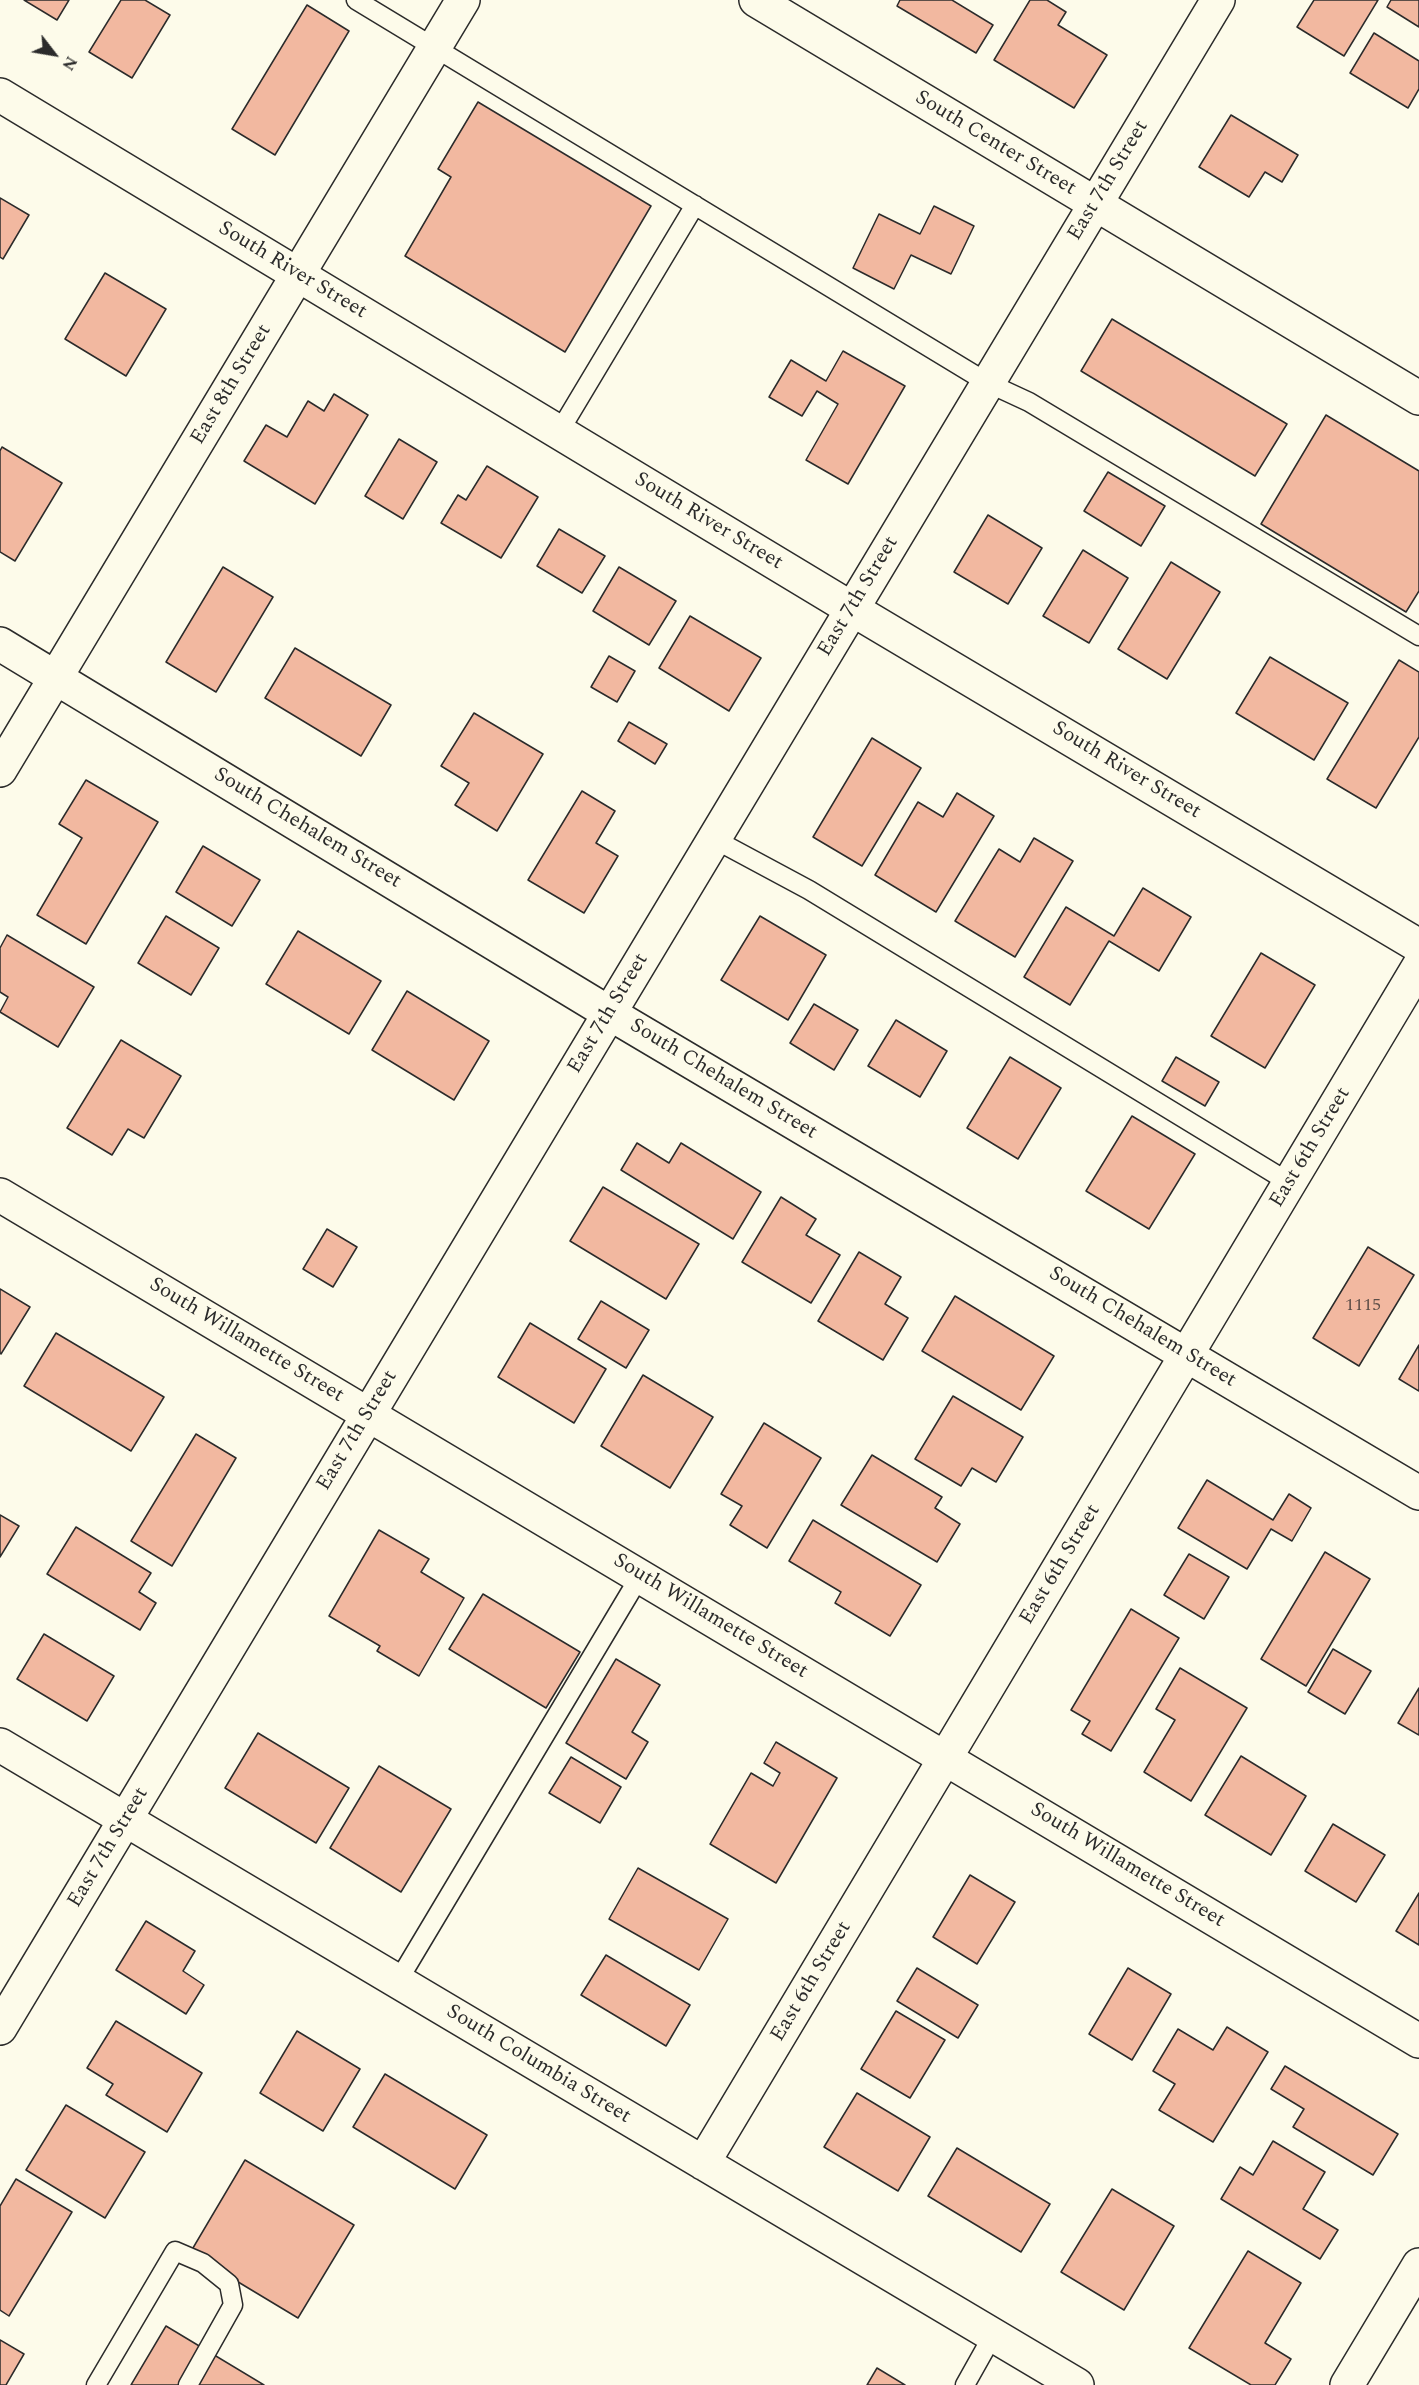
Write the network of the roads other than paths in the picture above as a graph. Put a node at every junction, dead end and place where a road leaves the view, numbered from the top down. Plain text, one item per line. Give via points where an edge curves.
1 (356, 0) edge
2 (463, 0) edge
3 (756, 0) edge
4 (1218, 0) edge
5 (435, 47) junction
6 (0, 95) edge
7 (1095, 204) junction
8 (694, 205) junction
9 (298, 275) junction
10 (988, 383) junction
11 (1419, 398) edge
12 (559, 432) junction
13 (852, 609) junction
14 (1419, 636) edge
15 (0, 644) edge
16 (56, 677) junction
17 (0, 770) edge
18 (714, 839) junction
19 (1419, 946) edge
20 (1419, 966) edge
21 (609, 1013) junction
22 (1290, 1183) junction
23 (0, 1195) edge
24 (1187, 1354) junction
25 (369, 1414) junction
26 (1419, 1493) edge
27 (640, 1576) junction
28 (0, 1744) edge
29 (946, 1758) junction
30 (126, 1819) junction
31 (398, 1981) junction
32 (0, 2028) edge
33 (1419, 2041) edge
34 (703, 2163) junction
35 (1419, 2265) edge
36 (993, 2335) junction
37 (96, 2385) edge
38 (189, 2385) edge
39 (965, 2385) edge
40 (1077, 2385) edge
41 (1347, 2385) edge

1 - 5 lane
2 - 5 street, East 8th Street
3 - 7 street, South Center Street
4 - 7 street, East 7th Street
5 - 8 lane
5 - 9 street, East 8th Street
6 - 9 street, South River Street
7 - 10 street, East 7th Street
7 - 11 street, South Center Street
8 - 10 lane
8 - 12 lane
9 - 12 street, South River Street
9 - 16 street, East 8th Street
10 - 13 street, East 7th Street
10 - 14 lane via 1029,402
12 - 13 street, South River Street
13 - 18 street, East 7th Street
13 - 19 street, South River Street
15 - 16 street, South Chehalem Street
16 - 17 street, East 8th Street
16 - 21 street, South Chehalem Street
18 - 21 street, East 7th Street
18 - 22 lane via 809,890
20 - 22 street, East 6th Street
21 - 24 street, South Chehalem Street
21 - 25 street, East 7th Street
22 - 24 street, East 6th Street
23 - 25 street, South Willamette Street
24 - 26 street, South Chehalem Street
24 - 29 street, East 6th Street
25 - 27 street, South Willamette Street
25 - 30 street, East 7th Street
27 - 29 street, South Willamette Street
27 - 31 lane
28 - 30 street, South Columbia Street
29 - 33 street, South Willamette Street
29 - 34 street, East 6th Street
30 - 31 street, South Columbia Street
30 - 32 street, East 7th Street
31 - 34 street, South Columbia Street
34 - 36 street, South Columbia Street
35 - 41 street
36 - 39 lane
36 - 40 street, South Columbia Street
37 - 38 lane via 175,2251 203,2263 229,2284 233,2306

